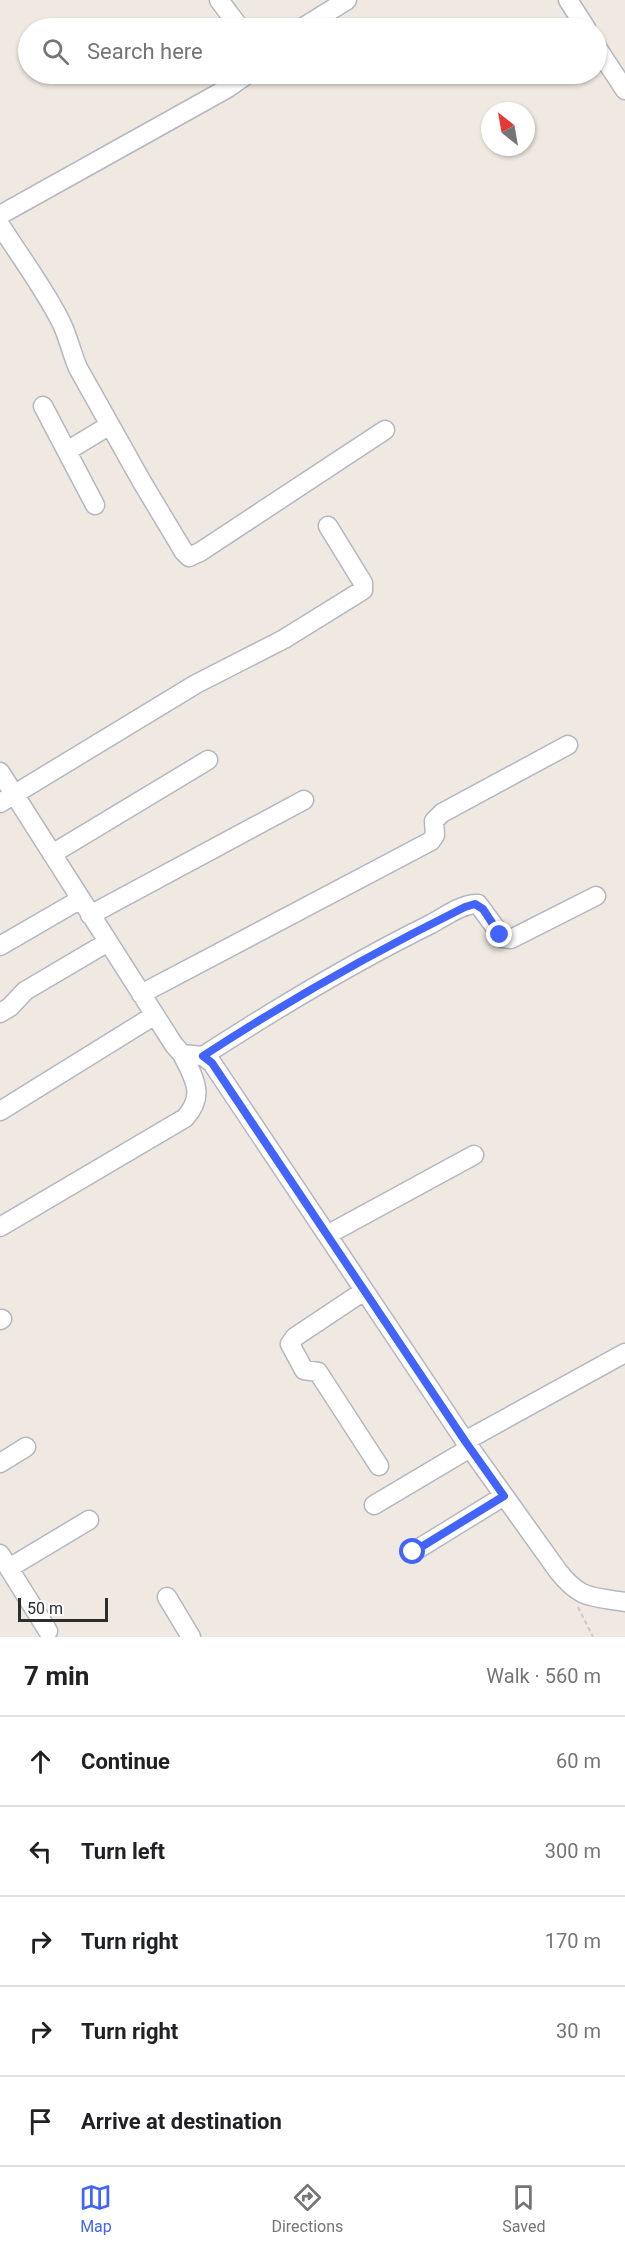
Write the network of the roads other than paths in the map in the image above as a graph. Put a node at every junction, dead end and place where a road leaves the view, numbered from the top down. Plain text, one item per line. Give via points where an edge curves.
1 (347, 0) edge
2 (567, 0) edge
3 (219, 1) edge
4 (220, 18) edge
5 (232, 18) edge
6 (318, 18) edge
7 (579, 18) edge
8 (607, 61) edge
9 (220, 84) edge
10 (625, 90) edge
11 (0, 215) edge
12 (0, 225) edge
13 (43, 406) dead end
14 (110, 425) junction
15 (385, 430) dead end
16 (67, 451) junction
17 (95, 505) dead end
18 (328, 526) dead end
19 (568, 745) dead end
20 (208, 760) dead end
21 (0, 772) edge
22 (7, 799) edge
23 (304, 800) dead end
24 (52, 854) junction
25 (596, 896) dead end
26 (86, 907) junction
27 (108, 942) junction
28 (0, 946) edge
29 (141, 994) junction
30 (0, 1013) edge
31 (154, 1015) junction
32 (182, 1054) junction
33 (203, 1056) junction
34 (0, 1111) edge
35 (474, 1155) dead end
36 (0, 1227) edge
37 (327, 1235) junction
38 (364, 1291) junction
39 (625, 1353) edge
40 (468, 1445) junction
41 (26, 1447) dead end
42 (0, 1464) edge
43 (379, 1466) dead end
44 (504, 1496) junction
45 (374, 1505) dead end
46 (89, 1520) dead end
47 (413, 1552) dead end
48 (4, 1561) edge
49 (167, 1597) dead end
50 (625, 1602) edge
51 (48, 1631) dead end
52 (191, 1637) edge

1 - 6 street
2 - 7 street
3 - 4 street
3 - 5 street
8 - 10 street
9 - 11 street
12 - 14 street via 55,310 73,358
13 - 16 street
14 - 15 street via 189,557
14 - 16 street
16 - 17 street
18 - 22 street via 363,583 361,592 276,643 196,684
19 - 29 street via 442,813 434,821 435,835 431,841
20 - 24 street
21 - 22 street
22 - 24 street
23 - 26 street
24 - 26 street
25 - 33 street via 511,939 503,938 478,904 465,907 308,990
26 - 27 street
26 - 28 street
27 - 29 street
27 - 30 street via 25,991
29 - 31 street
31 - 32 street
31 - 34 street
32 - 33 street
32 - 36 street via 198,1094 185,1118
33 - 37 street via 212,1063
35 - 37 street
37 - 38 street
38 - 40 street
38 - 43 street via 295,1336 290,1344 304,1370 318,1372
39 - 40 street
40 - 44 street
40 - 45 street
41 - 42 street
44 - 47 street
44 - 50 street via 575,1590
46 - 48 street
48 - 51 street
49 - 52 street

